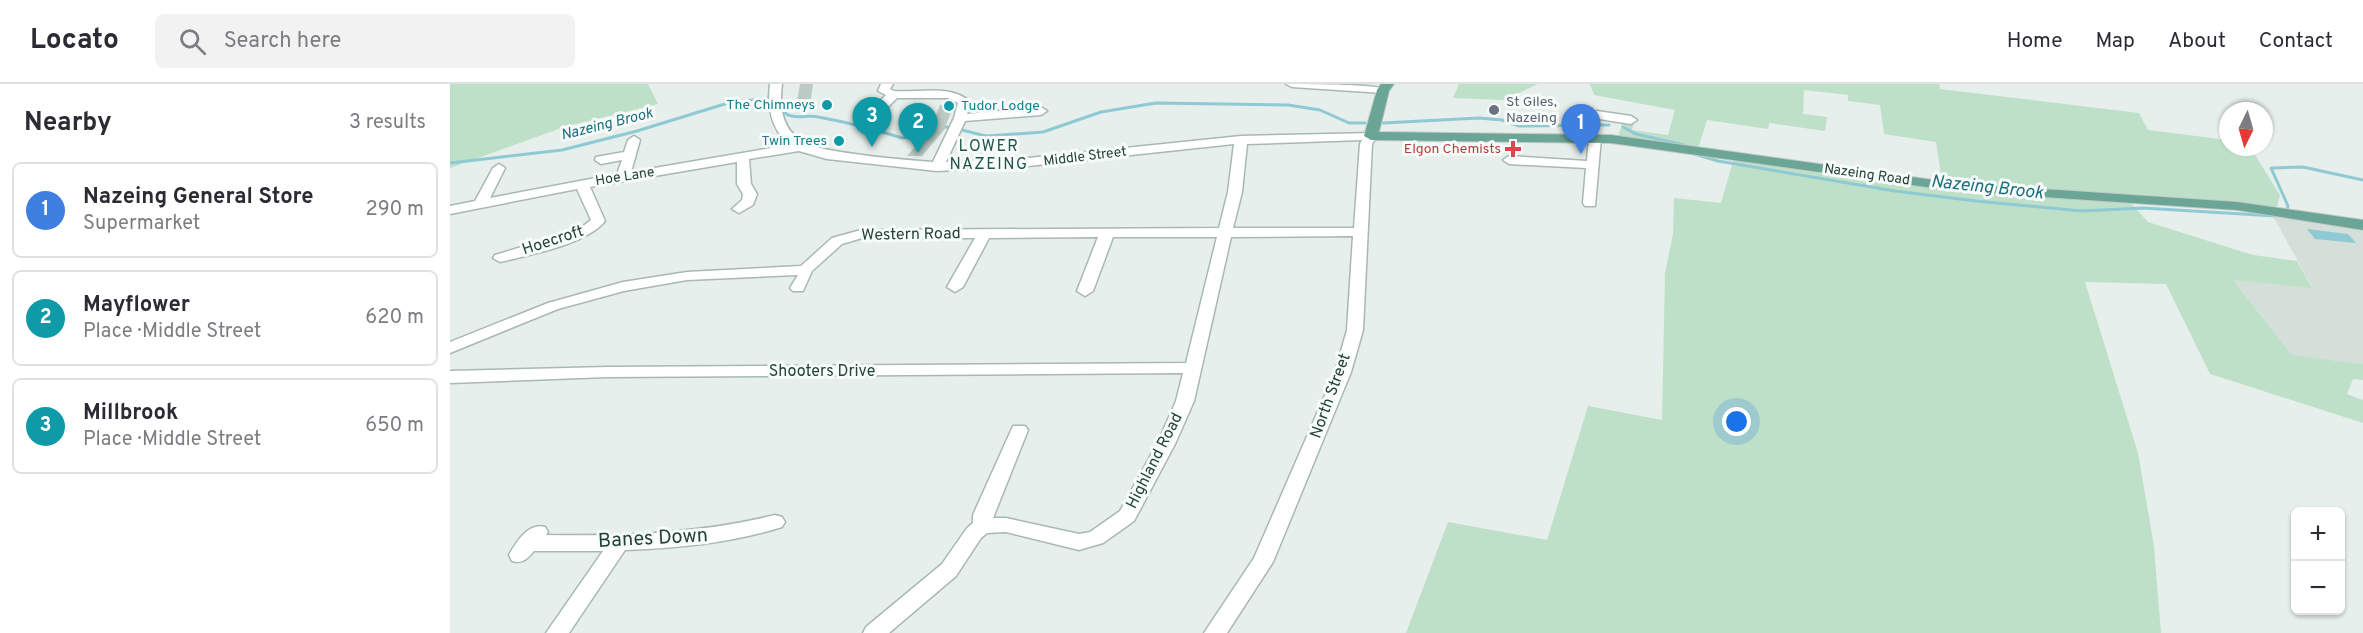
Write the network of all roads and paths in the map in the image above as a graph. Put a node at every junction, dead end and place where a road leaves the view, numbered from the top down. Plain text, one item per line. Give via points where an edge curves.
1 (776, 84) edge
2 (1292, 84) edge
3 (1310, 85) edge
4 (1385, 87) edge
5 (889, 88) edge
6 (1041, 111) dead end
7 (876, 112) dead end
8 (1597, 115) dead end
9 (1615, 117) junction
10 (960, 118) junction
11 (1631, 120) dead end
12 (1371, 136) junction
13 (1595, 138) junction
14 (1611, 139) junction
15 (634, 140) dead end
16 (1241, 140) junction
17 (801, 147) junction
18 (629, 155) junction
19 (743, 159) junction
20 (600, 160) dead end
21 (1509, 160) dead end
22 (1593, 165) junction
23 (938, 167) junction
24 (499, 168) dead end
25 (623, 177) junction
26 (582, 184) junction
27 (481, 203) junction
28 (1590, 203) dead end
29 (739, 209) dead end
30 (450, 210) edge
31 (2363, 225) edge
32 (1361, 232) junction
33 (1107, 233) junction
34 (1225, 233) junction
35 (984, 234) junction
36 (500, 258) dead end
37 (805, 270) junction
38 (955, 287) dead end
39 (798, 288) dead end
40 (1085, 291) dead end
41 (450, 348) edge
42 (1193, 368) junction
43 (450, 377) edge
44 (1019, 430) dead end
45 (774, 522) dead end
46 (983, 526) junction
47 (529, 543) dead end
48 (619, 543) junction
49 (557, 633) edge
50 (874, 633) edge
51 (1215, 633) edge

1 - 17 street via 776,113 781,129
2 - 3 street
3 - 4 street
4 - 12 main road
5 - 7 street
5 - 10 street via 956,95 964,102
6 - 10 street
8 - 9 street
9 - 11 street
9 - 14 street
10 - 23 street
12 - 13 main road, Nazeing Road
12 - 16 street, Middle Street
12 - 32 street, North Street via 1366,144
13 - 14 main road, Nazeing Road
13 - 22 street
14 - 31 main road, Nazeing Road via 1955,187 2237,206
15 - 18 street
16 - 23 street, Middle Street via 1017,165
16 - 34 street, Highland Road
17 - 19 street, Hoe Lane
17 - 23 street, Middle Street via 868,161
18 - 20 street
18 - 25 street
19 - 25 street, Hoe Lane
19 - 29 street via 744,184 750,194 748,202
21 - 22 street
22 - 28 street
24 - 27 street
25 - 26 street, Hoe Lane
26 - 27 street, Hoe Lane
26 - 36 street, Hoecroft via 598,220 594,227
27 - 30 street, Hoe Lane
32 - 34 street, Western Road
32 - 51 street, North Street via 1354,330 1342,372 1263,562
33 - 34 street, Western Road
33 - 35 street, Western Road
33 - 40 street
34 - 42 street, Highland Road
35 - 37 street, Western Road via 848,236
35 - 38 street
37 - 39 street via 806,276
37 - 41 street via 687,276 623,287 553,306
42 - 43 street, Shooters Drive via 608,372
42 - 46 street, Highland Road via 1185,401 1151,472 1127,516 1111,529 1079,542 1006,525
44 - 46 street via 983,515
45 - 48 street, Banes Down via 737,533
46 - 50 street via 949,570
47 - 48 street, Banes Down
48 - 49 street

